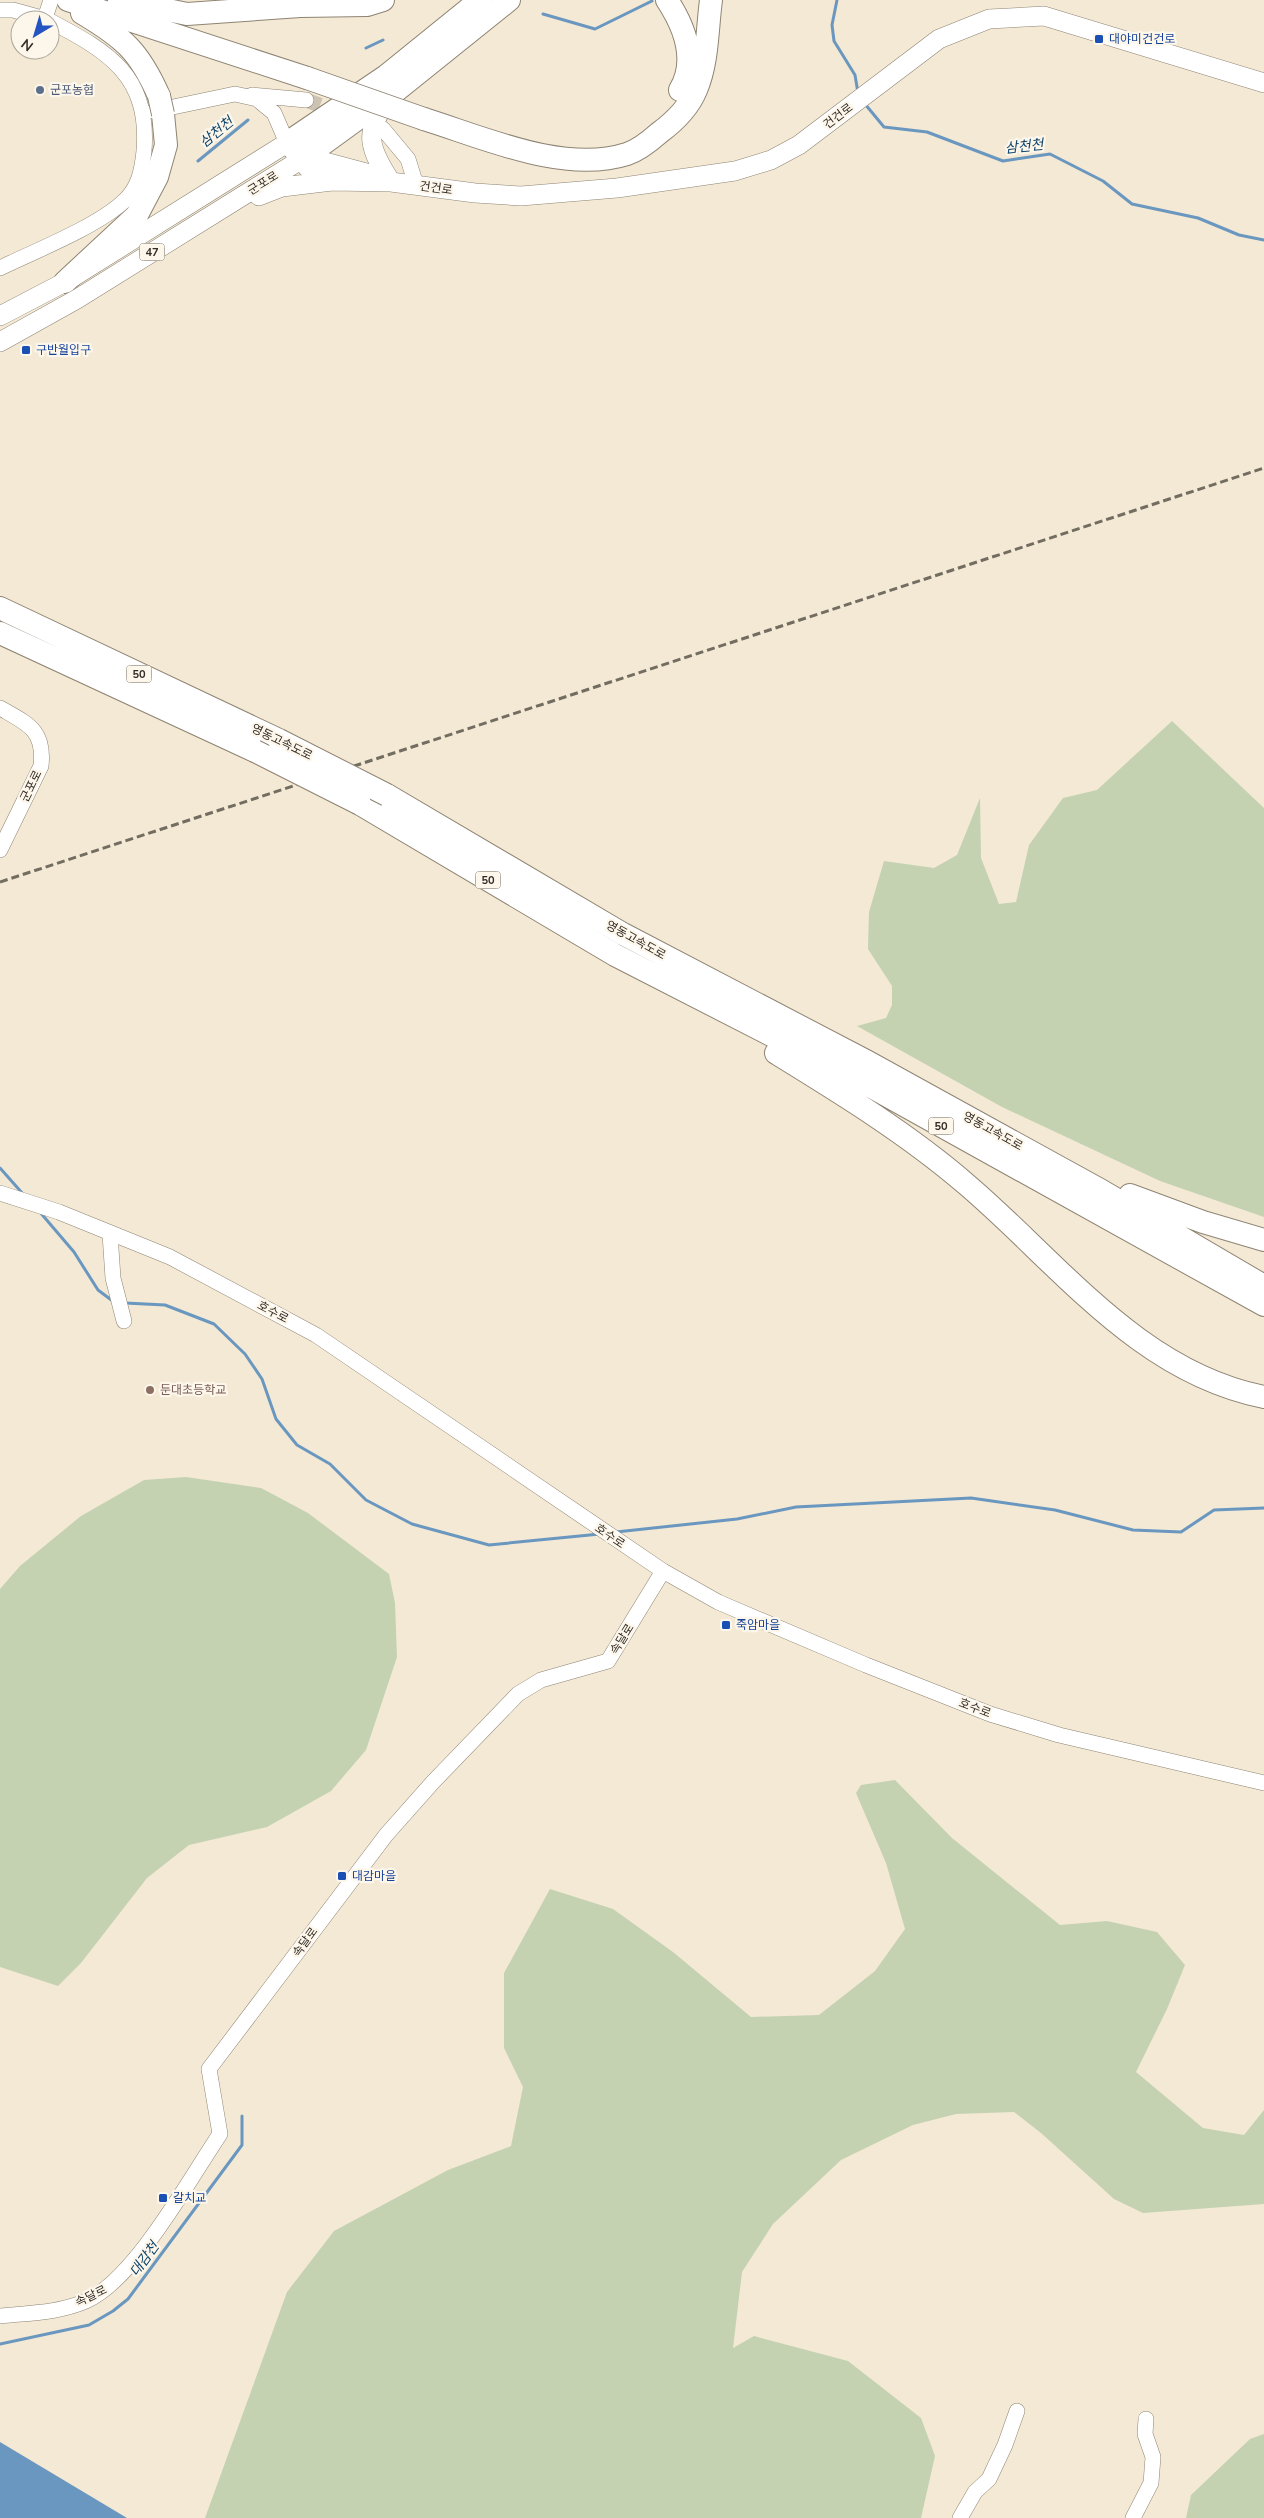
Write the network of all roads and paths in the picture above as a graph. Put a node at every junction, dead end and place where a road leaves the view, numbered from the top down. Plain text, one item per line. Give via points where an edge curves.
1 (63, 0) edge
2 (119, 0) edge
3 (383, 0) edge
4 (480, 0) edge
5 (508, 0) edge
6 (524, 0) edge
7 (667, 0) edge
8 (711, 0) edge
9 (96, 9) edge
10 (60, 27) edge
11 (474, 29) junction
12 (309, 83) junction
13 (1264, 83) edge
14 (397, 90) junction
15 (235, 94) junction
16 (155, 108) junction
17 (427, 113) junction
18 (383, 129) dead end
19 (294, 151) junction
20 (333, 182) junction
21 (391, 182) junction
22 (416, 185) junction
23 (242, 196) junction
24 (0, 268) edge
25 (65, 282) junction
26 (0, 316) edge
27 (0, 342) edge
28 (0, 608) edge
29 (0, 633) edge
30 (0, 708) edge
31 (0, 850) edge
32 (615, 955) junction
33 (1064, 1170) junction
34 (0, 1194) edge
35 (110, 1234) junction
36 (1264, 1240) edge
37 (1264, 1286) edge
38 (1264, 1305) edge
39 (124, 1320) dead end
40 (1264, 1398) edge
41 (663, 1571) junction
42 (1264, 1783) edge
43 (0, 2316) edge
44 (1017, 2411) dead end
45 (1146, 2418) dead end
46 (960, 2518) edge
47 (1133, 2518) edge

1 - 9 highway
1 - 12 highway
2 - 3 highway via 187,14 367,5
4 - 19 highway, 군포로 / 47
5 - 11 highway, 군포로 / 47
6 - 11 highway
7 - 17 highway via 678,17 688,44 684,83 665,114 645,131 627,140 607,147 577,150
8 - 17 highway via 706,51 696,91 674,122 629,153 604,160 576,160 523,150
9 - 12 highway
9 - 16 highway via 146,68
10 - 16 street via 103,51 123,70 141,104
11 - 14 highway, 군포로 / 47
12 - 15 street
12 - 17 highway, bridge
13 - 22 main road, 건건로 via 1044,16 989,19 939,39 799,146 771,160 735,171 617,188 521,196
14 - 19 highway, 군포로 / 47
14 - 21 main road via 376,115 371,132 375,158
15 - 16 street, 건건로
15 - 19 street, 건건로 via 257,99 274,113
16 - 24 street via 145,132 142,176 124,201 90,224
16 - 25 highway via 166,145 157,176 137,215
18 - 22 street via 408,159
19 - 20 main road, 건건로 via 307,168
19 - 21 main road, 건건로
19 - 23 main road, 군포로 / 47
19 - 25 main road, 군포로 / 47
20 - 21 main road, 건건로
20 - 23 main road via 282,187 250,200
21 - 22 main road, 건건로
23 - 27 main road, 군포로 / 47 via 77,299
25 - 26 main road, 군포로 / 47
28 - 33 highway, 영동고속도로 / 50, bridge via 387,795 623,934
29 - 32 highway, 영동고속도로 / 50, bridge via 255,751 360,804
30 - 31 street, 군포로 via 30,725 40,737 42,755 41,766
32 - 38 highway, 영동고속도로 / 50 via 857,1079
32 - 40 highway via 816,1077 921,1149 993,1207 1127,1331 1166,1358 1206,1378
33 - 36 highway via 1203,1222
33 - 37 highway, 영동고속도로 / 50
34 - 35 street, 호수로 via 59,1212
35 - 39 street via 113,1278
35 - 41 street, 호수로 via 170,1257 316,1334
41 - 42 street, 호수로 via 718,1602 866,1666 990,1714 1059,1736
41 - 43 street, 속달로 via 608,1661 542,1680 518,1694 433,1782 365,1862 209,2069 220,2134 123,2274 108,2288 85,2301 55,2310
44 - 46 street via 989,2479 975,2492
45 - 47 street via 1145,2434 1153,2457 1151,2483

